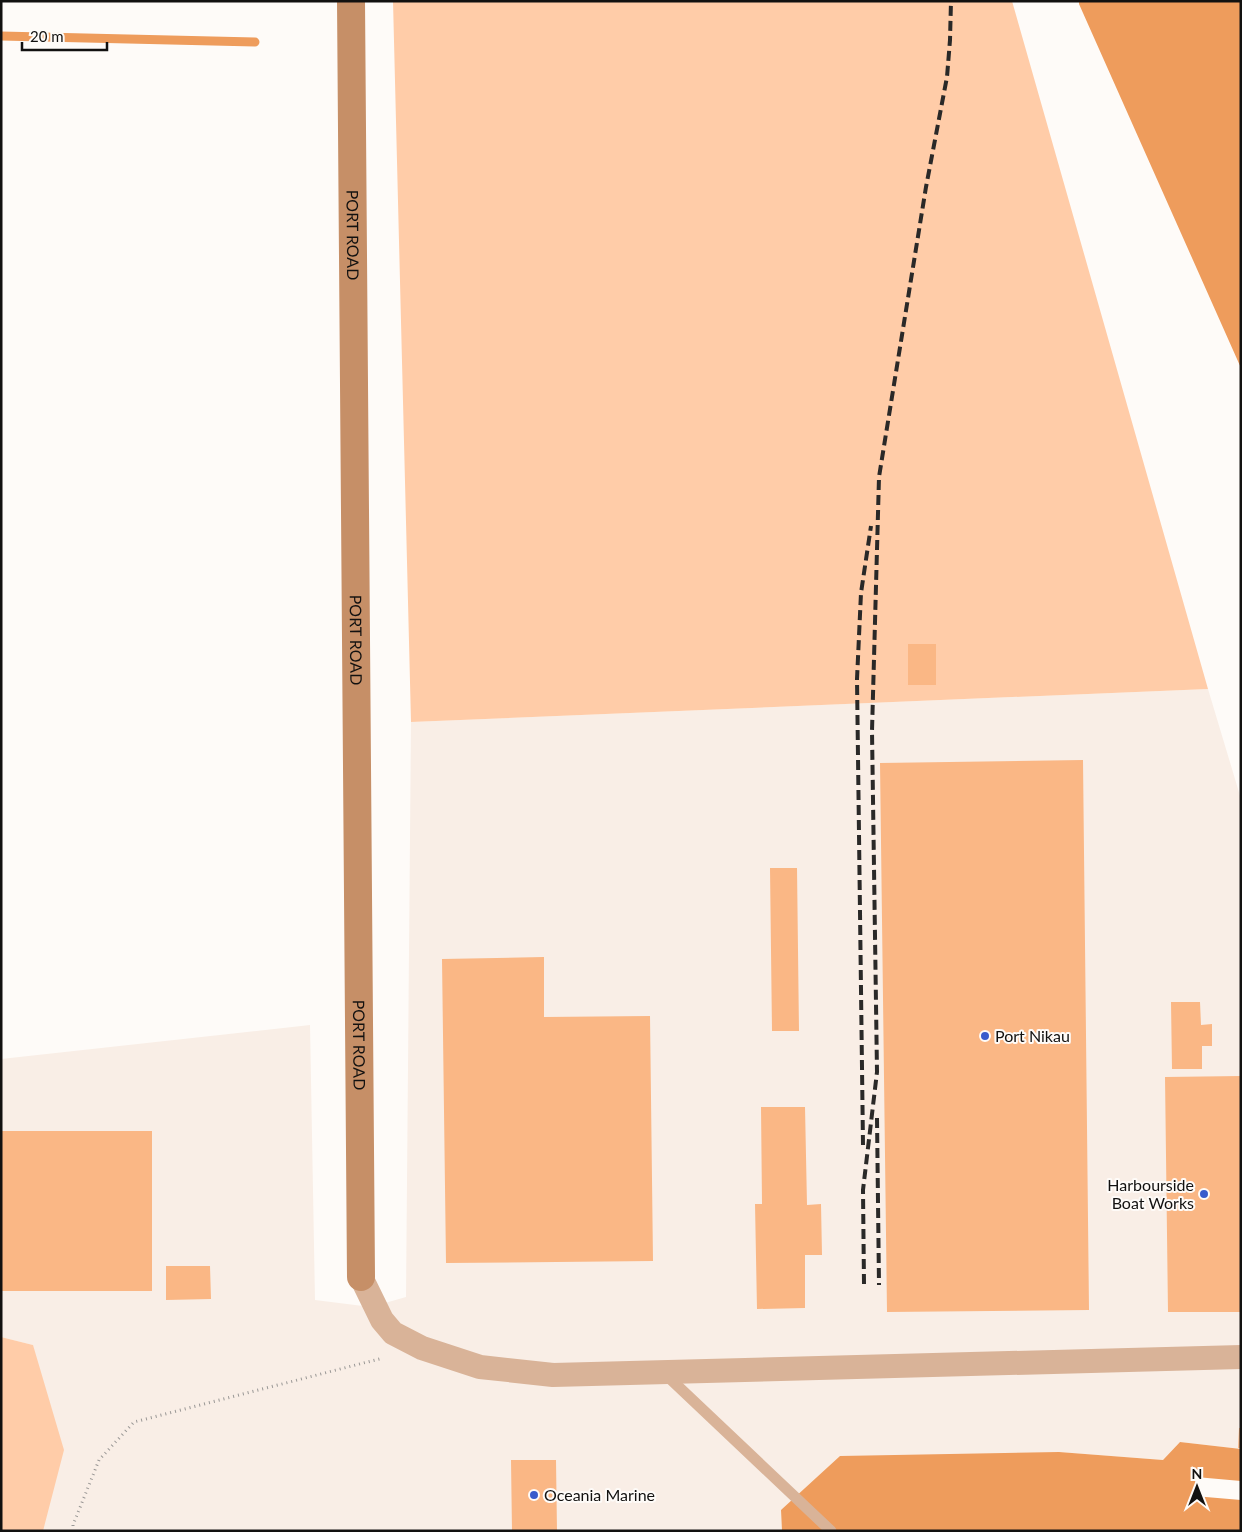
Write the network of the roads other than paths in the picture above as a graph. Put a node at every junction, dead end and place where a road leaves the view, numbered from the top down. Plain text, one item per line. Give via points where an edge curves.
1 (351, 1) edge
2 (361, 1277) joint
3 (1241, 1357) edge
4 (663, 1372) junction
5 (831, 1531) edge

1 - 2 main road, PORT ROAD
2 - 4 street via 382,1320 394,1333 422,1348 480,1368 553,1374
3 - 4 street
4 - 5 lane

